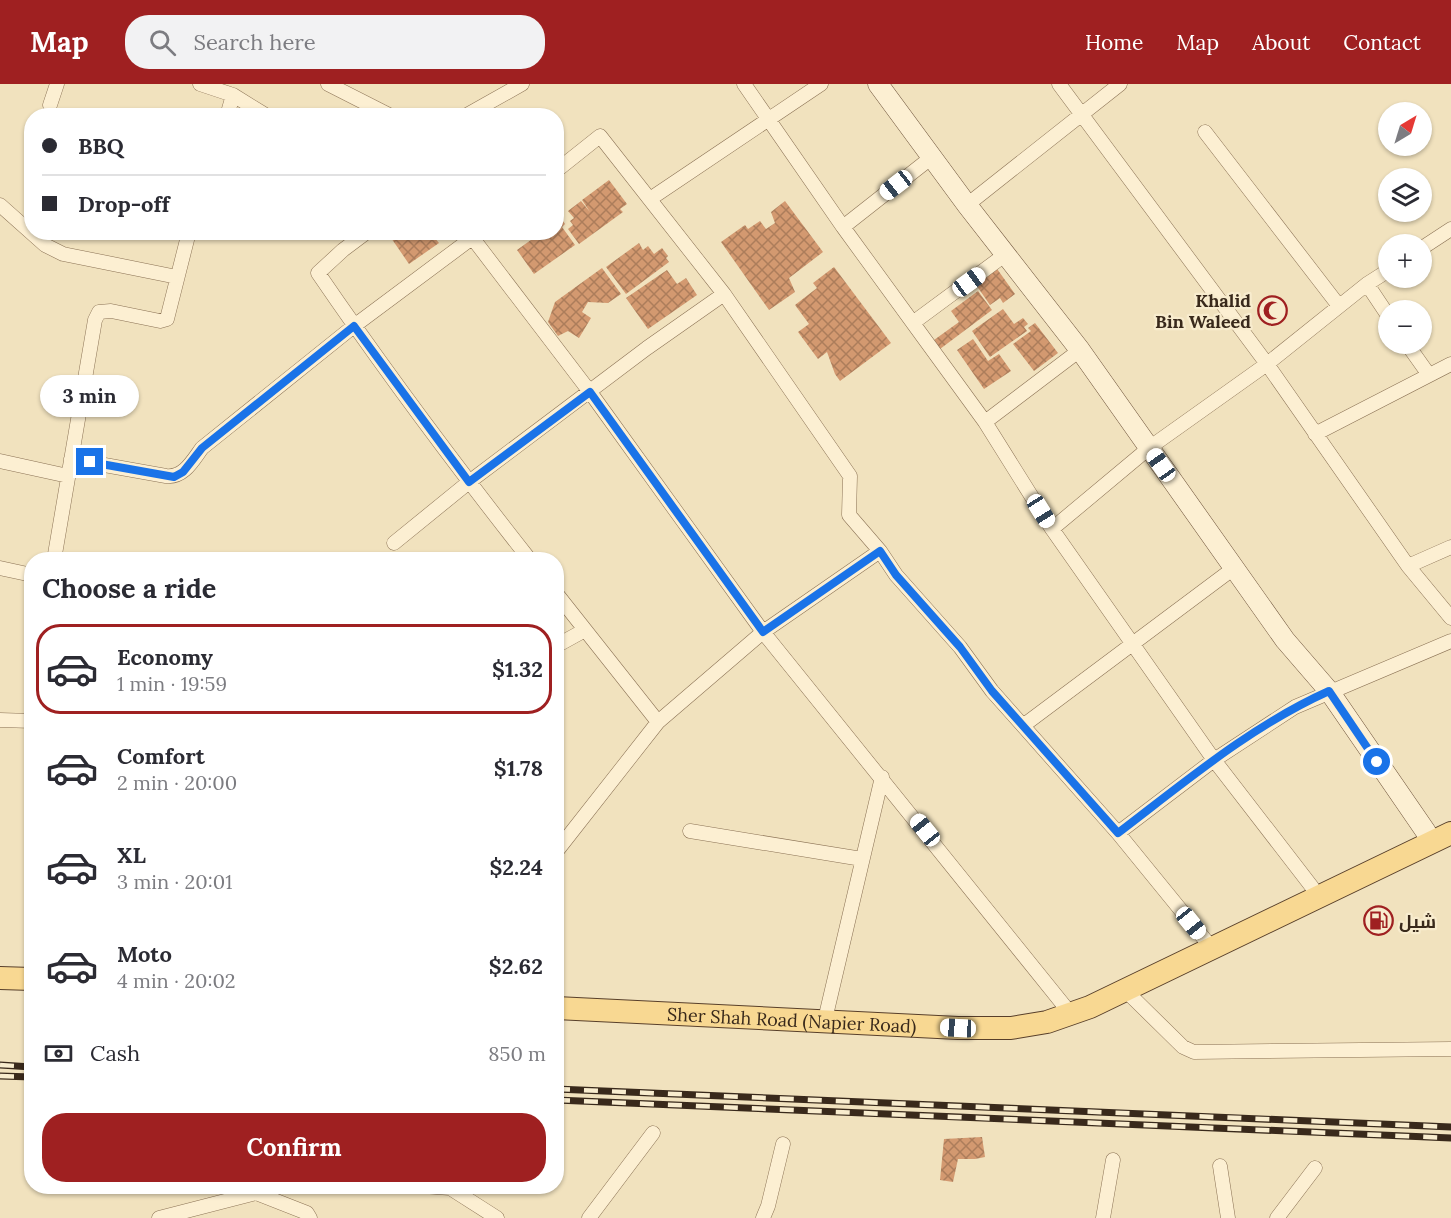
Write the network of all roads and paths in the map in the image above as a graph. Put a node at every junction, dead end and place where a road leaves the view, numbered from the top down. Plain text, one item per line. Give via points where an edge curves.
1 (57, 84) edge
2 (200, 84) edge
3 (328, 84) edge
4 (522, 84) edge
5 (744, 84) edge
6 (821, 84) edge
7 (878, 84) edge
8 (1059, 84) edge
9 (1120, 84) edge
10 (233, 95) junction
11 (50, 105) dead end
12 (229, 108) edge
13 (254, 108) edge
14 (375, 108) edge
15 (479, 108) edge
16 (1082, 115) junction
17 (768, 119) junction
18 (1205, 132) dead end
19 (932, 157) junction
20 (564, 165) edge
21 (650, 199) junction
22 (0, 205) edge
23 (967, 205) junction
24 (24, 226) edge
25 (843, 227) junction
26 (1451, 229) edge
27 (39, 240) edge
28 (187, 240) edge
29 (356, 240) edge
30 (466, 240) edge
31 (477, 240) edge
32 (1432, 241) edge
33 (1006, 254) junction
34 (1378, 277) edge
35 (177, 278) junction
36 (1367, 284) junction
37 (724, 294) junction
38 (1378, 300) edge
39 (1339, 306) junction
40 (914, 322) junction
41 (354, 326) junction
42 (1080, 350) junction
43 (1414, 354) edge
44 (1267, 364) junction
45 (1451, 364) edge
46 (1429, 375) junction
47 (590, 392) junction
48 (985, 422) junction
49 (1316, 434) junction
50 (1149, 448) junction
51 (71, 459) junction
52 (0, 461) edge
53 (68, 476) junction
54 (469, 482) junction
55 (1052, 529) junction
56 (394, 543) dead end
57 (1451, 547) edge
58 (880, 551) junction
59 (55, 552) edge
60 (524, 552) edge
61 (1408, 566) junction
62 (0, 568) edge
63 (1234, 568) junction
64 (24, 573) edge
65 (564, 603) edge
66 (1451, 618) edge
67 (585, 630) junction
68 (763, 632) junction
69 (1451, 641) edge
70 (564, 642) edge
71 (1133, 644) junction
72 (1329, 691) junction
73 (0, 720) edge
74 (24, 721) edge
75 (658, 722) junction
76 (1024, 725) junction
77 (1214, 760) junction
78 (882, 777) junction
79 (1451, 820) edge
80 (690, 831) dead end
81 (1426, 832) junction
82 (1118, 833) junction
83 (1451, 833) edge
84 (564, 842) edge
85 (862, 859) junction
86 (1312, 887) junction
87 (1238, 930) junction
88 (1206, 941) dead end
89 (0, 978) edge
90 (24, 980) edge
91 (1125, 990) junction
92 (564, 1008) edge
93 (1066, 1008) dead end
94 (827, 1011) dead end
95 (1451, 1049) edge
96 (653, 1133) dead end
97 (783, 1144) dead end
98 (1113, 1160) dead end
99 (1220, 1166) dead end
100 (1315, 1168) dead end
101 (243, 1194) edge
102 (266, 1194) edge
103 (459, 1194) edge
104 (159, 1218) edge
105 (311, 1218) edge
106 (497, 1218) edge
107 (589, 1218) edge
108 (763, 1218) edge
109 (1103, 1218) edge
110 (1228, 1218) edge
111 (1277, 1218) edge

1 - 11 street
2 - 10 street
3 - 14 street
4 - 15 street
5 - 17 street
6 - 17 street
7 - 19 main road
8 - 16 street
9 - 16 street
10 - 12 street
10 - 13 street
16 - 23 street
16 - 44 street
17 - 21 street
17 - 25 street
18 - 39 street
19 - 23 main road
19 - 25 street
20 - 21 street via 600,136
21 - 37 street
22 - 24 street
23 - 33 main road
25 - 40 street
26 - 32 street
27 - 35 street via 63,254
28 - 35 street
29 - 41 street via 318,273
30 - 41 street
31 - 47 street
33 - 40 street
33 - 42 main road
34 - 36 street
35 - 51 street via 167,319 99,312
36 - 38 street
36 - 39 street
37 - 47 street
37 - 58 street via 850,476 849,515
39 - 44 street
40 - 48 street
41 - 51 street via 202,448 183,472 174,477
41 - 54 street
42 - 48 street
42 - 50 main road
43 - 46 street
44 - 49 street
44 - 50 street
45 - 46 street
46 - 49 street
47 - 54 street
47 - 68 street
48 - 55 street
49 - 61 street
50 - 55 street
50 - 63 main road
51 - 53 street
52 - 53 street
53 - 59 street
54 - 56 street
54 - 60 street
55 - 71 street
57 - 61 street
58 - 68 street
58 - 76 street
61 - 66 street
62 - 64 street
63 - 71 street
63 - 72 main road
65 - 67 street
67 - 70 street
67 - 75 street
68 - 75 street
68 - 78 street
69 - 72 street
71 - 76 street
71 - 77 street
72 - 77 street via 1295,706
72 - 81 main road
73 - 74 street
75 - 84 street
76 - 82 street
77 - 82 street
77 - 86 street
78 - 85 street
78 - 93 street
79 - 81 main road, Sher Shah Road (Napier Road)
80 - 85 street
81 - 86 main road, Sher Shah Road (Napier Road)
82 - 88 street
83 - 87 main road, Sher Shah Road (Napier Road)
85 - 94 street
86 - 87 main road, Sher Shah Road (Napier Road)
87 - 91 main road, Sher Shah Road (Napier Road)
89 - 90 main road
91 - 92 main road, Sher Shah Road (Napier Road) via 1047,1022 1003,1028
91 - 95 street via 1183,1047 1194,1052
96 - 107 street
97 - 108 street
98 - 109 street
99 - 110 street
100 - 111 street
101 - 104 street
102 - 105 street
103 - 106 street

